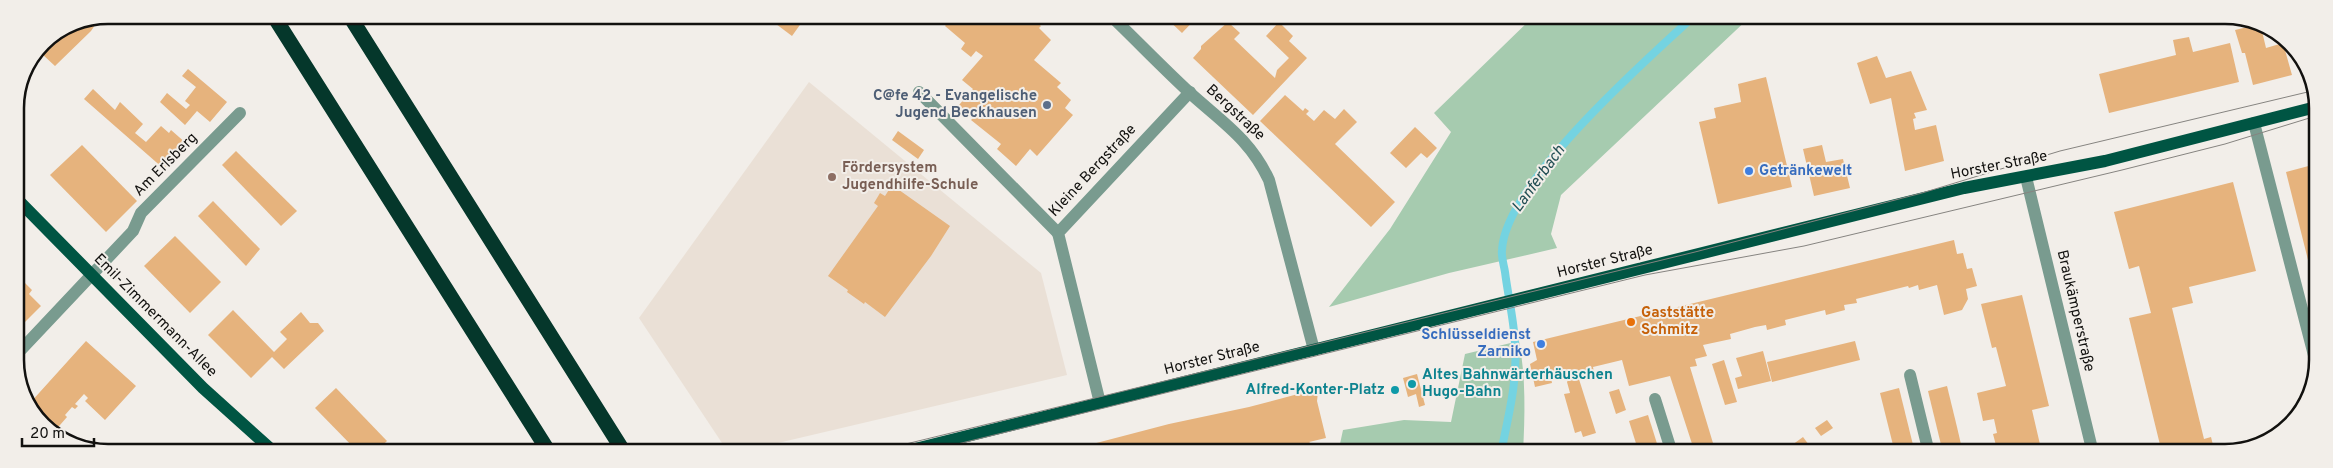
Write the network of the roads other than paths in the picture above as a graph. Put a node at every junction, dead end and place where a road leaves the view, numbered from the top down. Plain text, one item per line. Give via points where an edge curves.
1 (279, 24) edge
2 (355, 24) edge
3 (1119, 24) edge
4 (919, 92) dead end
5 (1190, 92) junction
6 (2309, 109) edge
7 (240, 113) dead end
8 (2254, 123) junction
9 (2026, 177) junction
10 (24, 206) edge
11 (1058, 232) junction
12 (92, 275) junction
13 (2309, 336) edge
14 (24, 348) edge
15 (1314, 350) junction
16 (1910, 375) dead end
17 (1655, 400) dead end
18 (1100, 403) junction
19 (265, 444) edge
20 (544, 444) edge
21 (619, 444) edge
22 (935, 444) edge
23 (1669, 444) edge
24 (1927, 444) edge
25 (2091, 444) edge

1 - 20 highway
2 - 21 highway
3 - 5 street, Bergstraße
4 - 11 street
5 - 11 street, Kleine Bergstraße
5 - 15 street, Bergstraße via 1247,142 1260,159 1269,180
6 - 8 main road, Horster Straße
7 - 12 street, Am Erlsberg via 141,213 133,231
8 - 9 main road, Horster Straße via 2121,158
8 - 13 street
9 - 15 main road, Horster Straße via 1964,188
9 - 25 street, Braukämperstraße
10 - 12 main road, Emil-Zimmermann-Allee
11 - 18 street, Kleine Bergstraße
12 - 14 street, Am Erlsberg
12 - 19 main road, Emil-Zimmermann-Allee via 204,388
15 - 18 main road, Horster Straße
16 - 24 street
17 - 23 street
18 - 22 main road, Horster Straße

